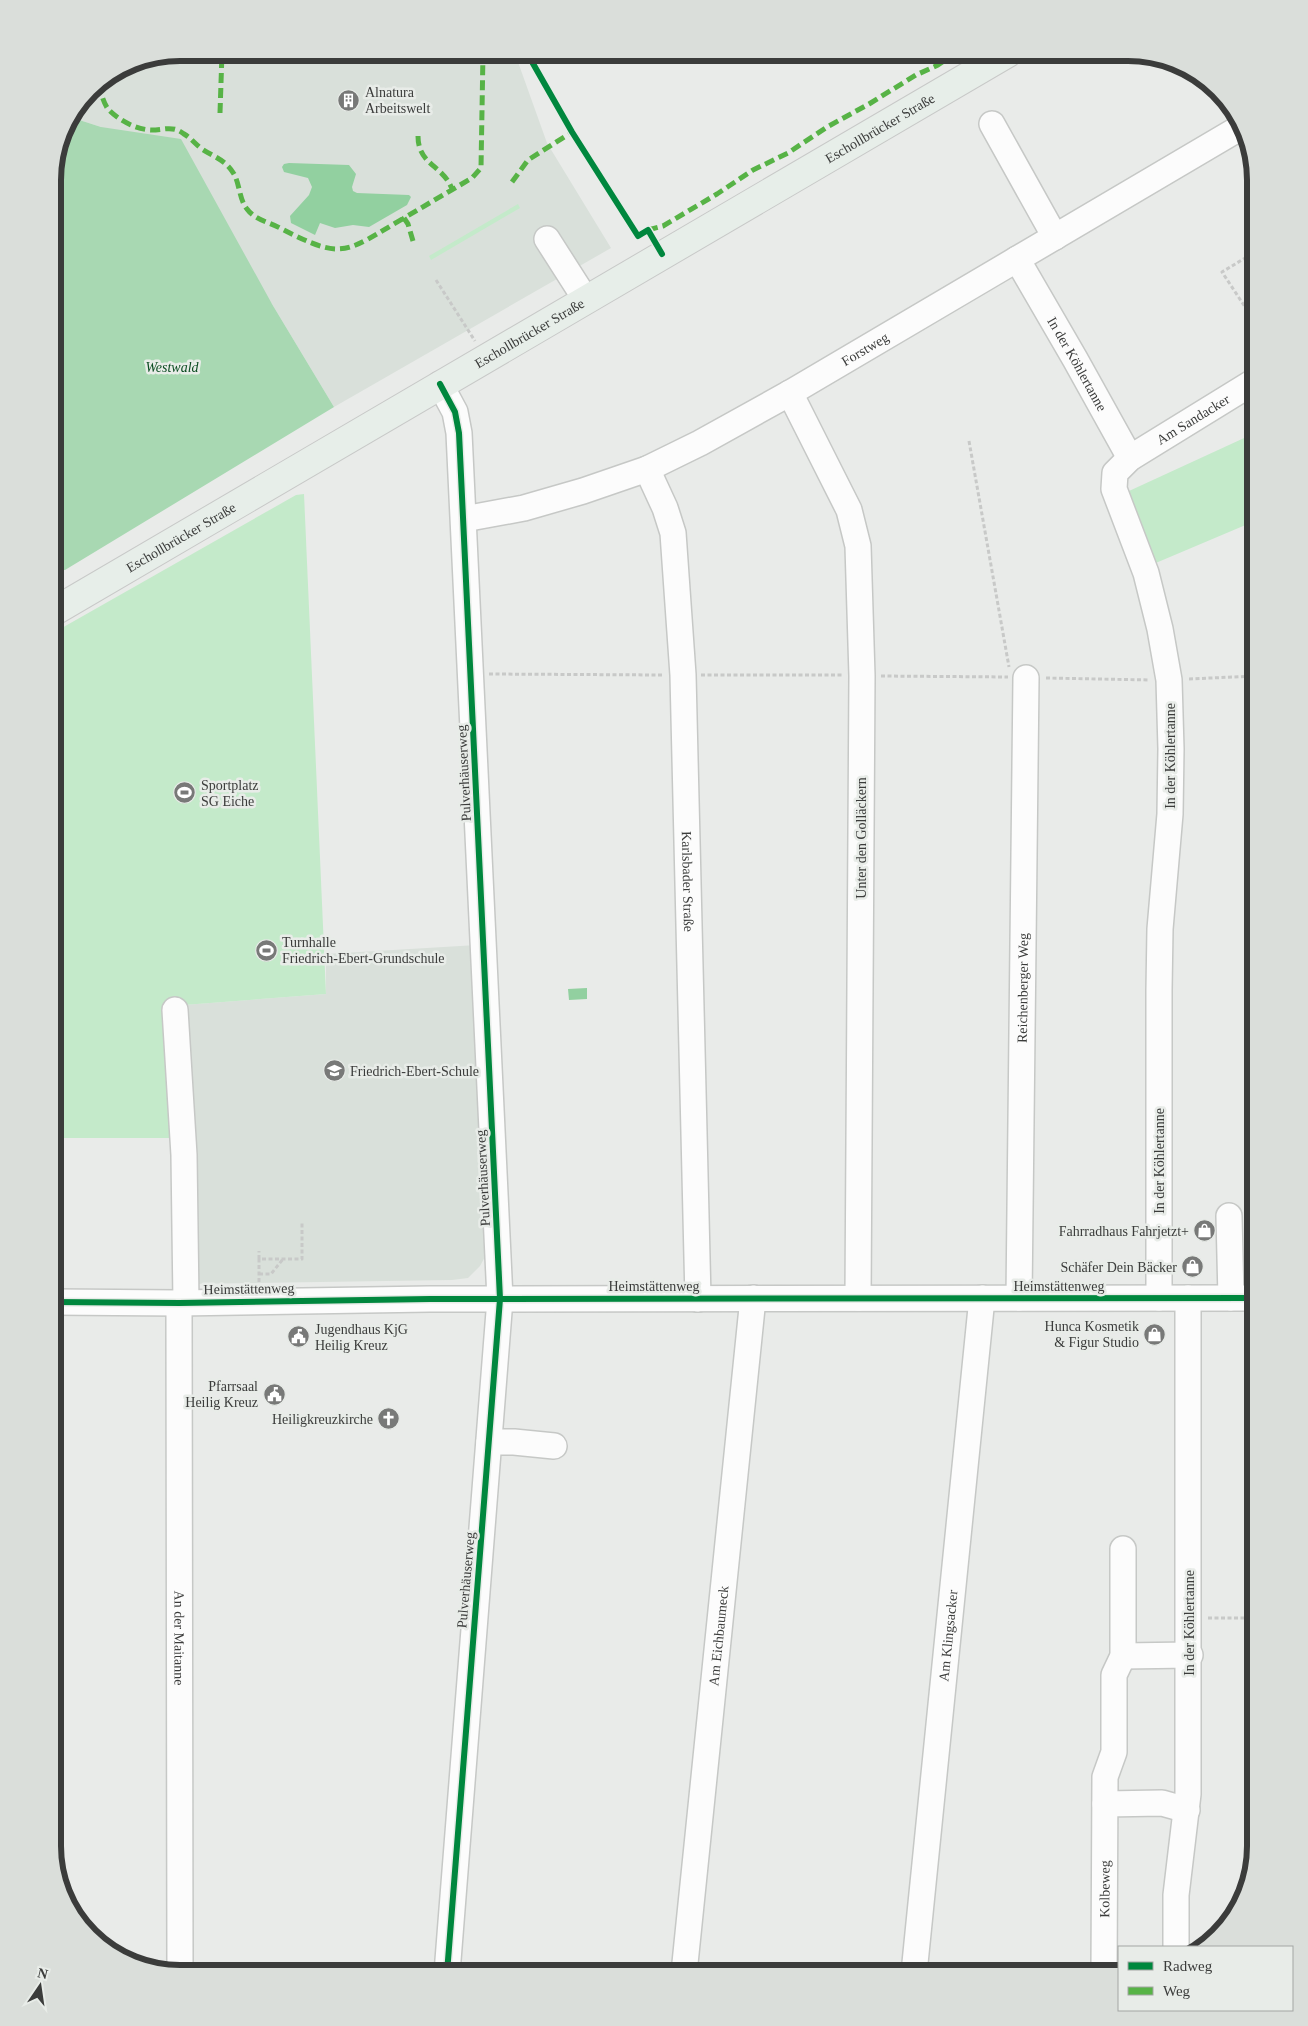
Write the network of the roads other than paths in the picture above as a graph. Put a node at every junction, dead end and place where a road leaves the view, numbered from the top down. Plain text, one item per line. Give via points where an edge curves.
1 (993, 62) edge
2 (992, 124) dead end
3 (1236, 130) edge
4 (1055, 236) junction
5 (547, 239) dead end
6 (1017, 259) junction
7 (586, 300) junction
8 (440, 384) junction
9 (1247, 389) edge
10 (790, 393) junction
11 (1130, 458) junction
12 (647, 468) junction
13 (464, 519) junction
14 (62, 607) edge
15 (1019, 678) road end
16 (175, 1010) dead end
17 (1229, 1216) dead end
18 (753, 1298) junction
19 (858, 1298) junction
20 (982, 1298) junction
21 (1019, 1298) junction
22 (1159, 1298) junction
23 (1188, 1298) junction
24 (1231, 1298) junction
25 (1247, 1298) edge
26 (500, 1299) junction
27 (698, 1299) junction
28 (61, 1302) edge
29 (182, 1302) junction
30 (489, 1442) junction
31 (554, 1446) dead end
32 (1123, 1549) dead end
33 (1190, 1655) junction
34 (1123, 1656) junction
35 (1105, 1804) junction
36 (1187, 1810) junction
37 (1176, 1946) edge
38 (180, 1964) edge
39 (448, 1964) edge
40 (685, 1965) edge
41 (915, 1965) edge
42 (1104, 1965) edge

1 - 7 main road, Eschollbrücker Straße
2 - 4 street
3 - 4 street, Forstweg
4 - 6 street, Forstweg
5 - 7 street
6 - 10 street, Forstweg
6 - 11 street, In der Köhlertanne
7 - 8 main road, Eschollbrücker Straße
8 - 13 street, Pulverhäuserweg via 458,422
8 - 14 main road, Eschollbrücker Straße
9 - 11 street, Am Sandacker
10 - 12 street, Forstweg
10 - 19 street, Unter den Golläckern via 849,510 858,546 862,676
11 - 22 street, In der Köhlertanne via 1115,473 1114,489 1146,573 1169,680 1170,814 1159,981
12 - 13 street, Forstweg via 524,508
12 - 27 street, Karlsbader Straße via 672,533 683,675
13 - 26 street, Pulverhäuserweg
15 - 21 street, Reichenberger Weg
16 - 29 street, An der Maitanne via 184,1155
17 - 24 street
18 - 19 street, Heimstättenweg
18 - 27 street, Heimstättenweg
18 - 40 street, Am Eichbaumeck
19 - 20 street, Heimstättenweg
20 - 21 street, Heimstättenweg
20 - 41 street, Am Klingsacker
21 - 22 street, Heimstättenweg
22 - 23 street, Heimstättenweg
23 - 24 street, Heimstättenweg
23 - 33 street, In der Köhlertanne
24 - 25 street, Heimstättenweg
26 - 27 street, Heimstättenweg
26 - 29 street, Heimstättenweg
26 - 30 street, Pulverhäuserweg
28 - 29 street, Heimstättenweg
29 - 38 street, An der Maitanne
30 - 31 street
30 - 39 street, Pulverhäuserweg
32 - 34 street, Kolbeweg
33 - 34 street
33 - 36 street, In der Köhlertanne
34 - 35 street, Kolbeweg via 1114,1675 1114,1752 1105,1777
35 - 36 street via 1162,1803
35 - 42 street, Kolbeweg
36 - 37 street, In der Köhlertanne via 1176,1895

